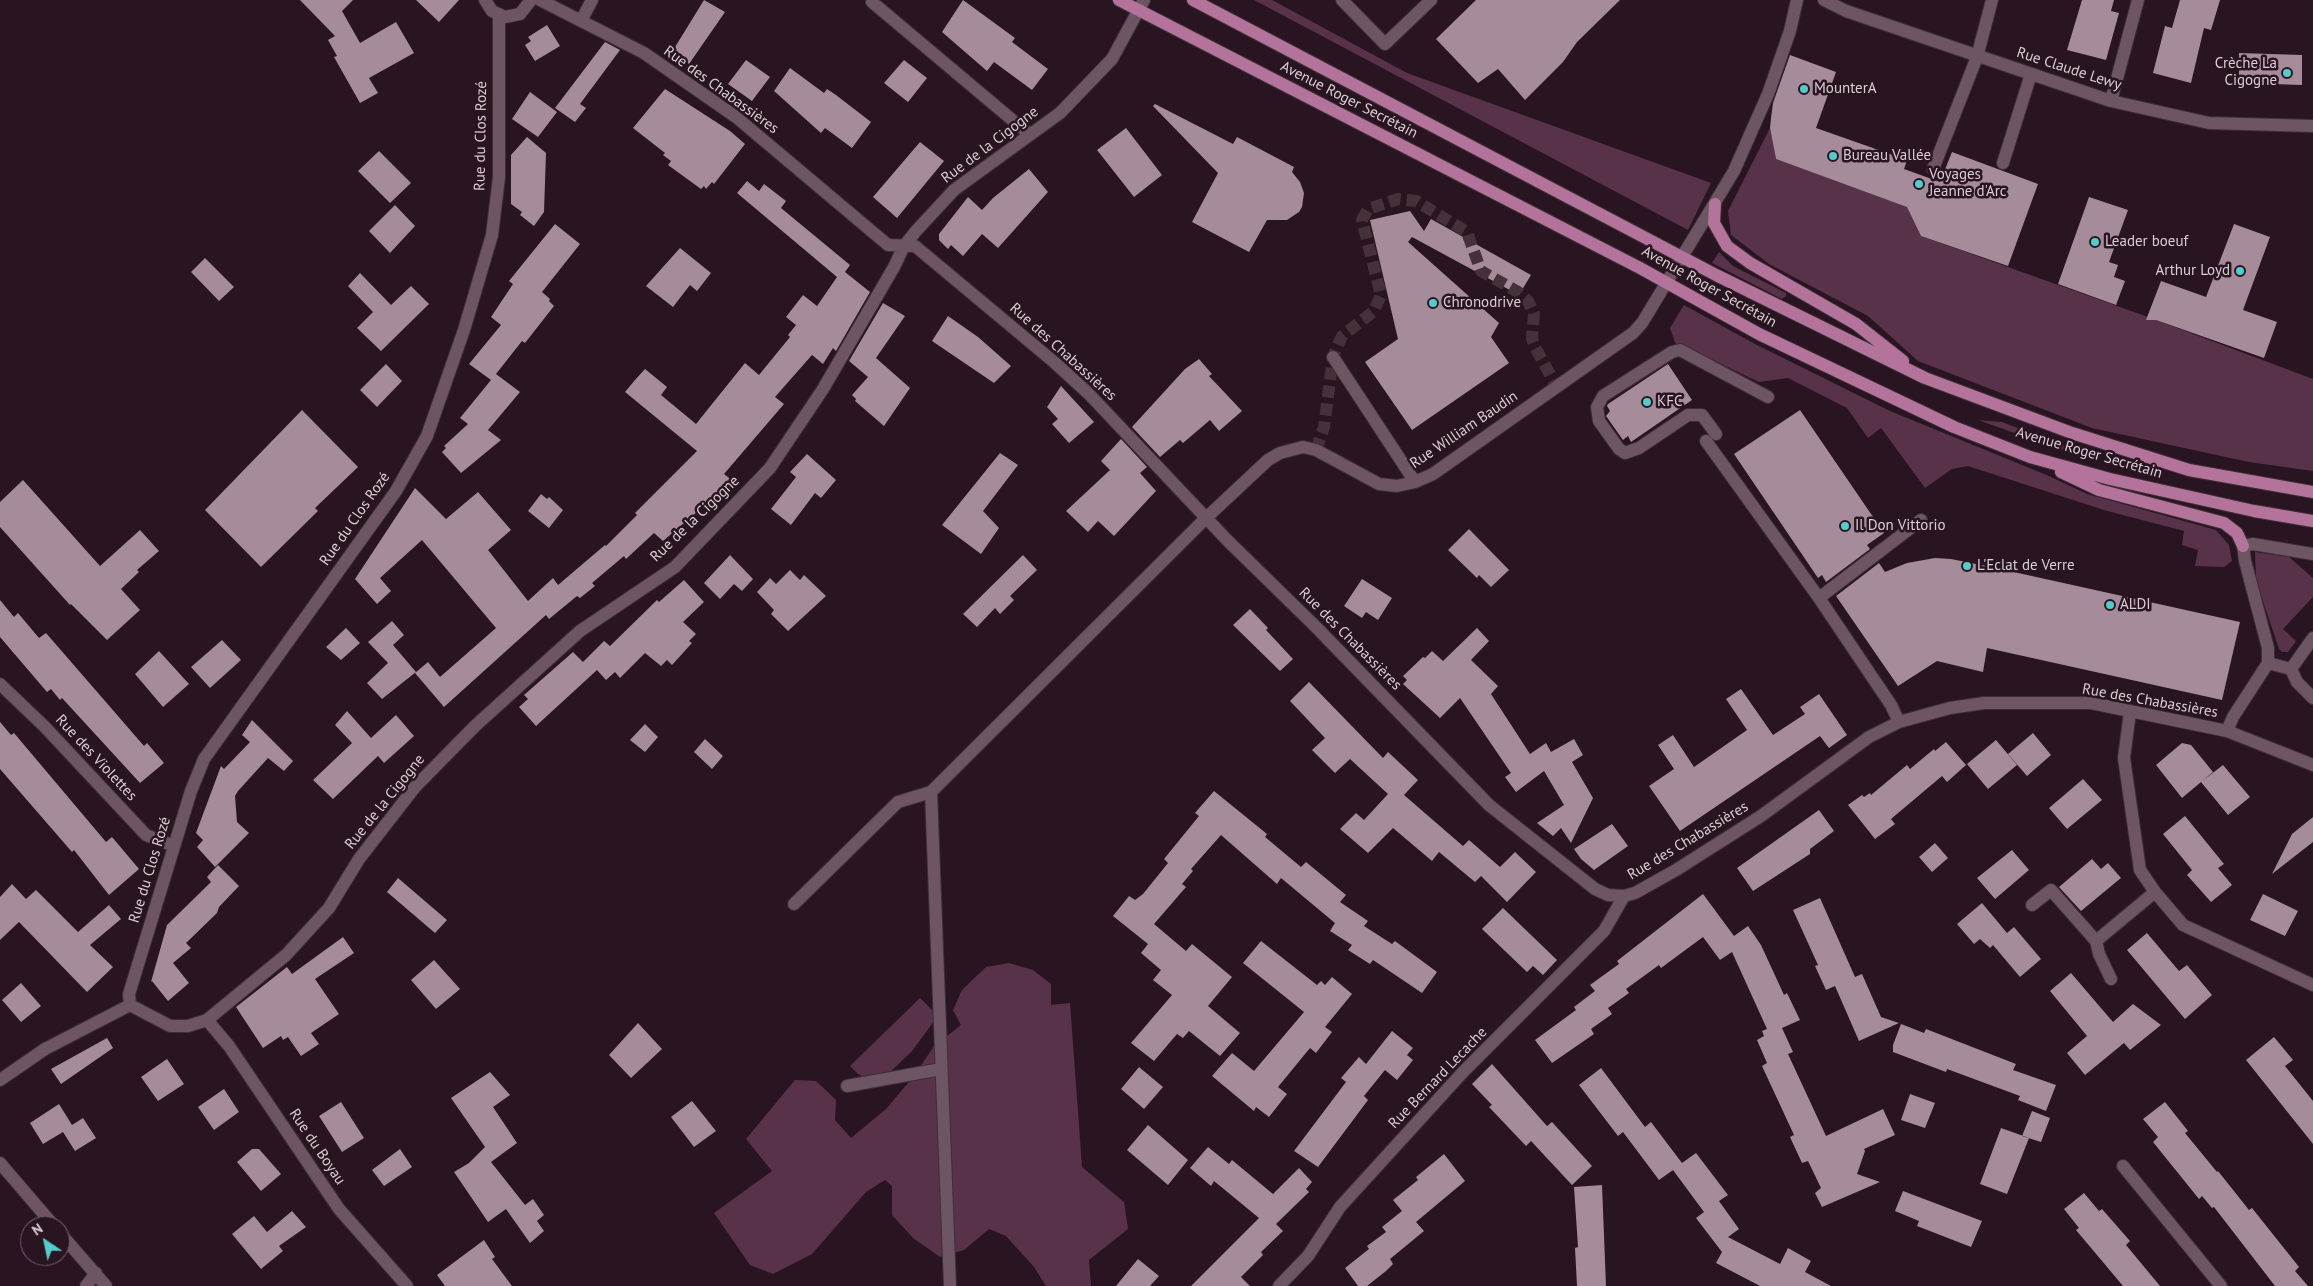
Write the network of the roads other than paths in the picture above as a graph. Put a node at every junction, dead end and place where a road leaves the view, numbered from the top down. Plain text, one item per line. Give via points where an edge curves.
1 (485, 0) edge
2 (531, 0) edge
3 (540, 0) edge
4 (592, 0) edge
5 (873, 0) edge
6 (1119, 0) edge
7 (1193, 0) edge
8 (1342, 0) edge
9 (1431, 0) edge
10 (1797, 0) edge
11 (1824, 0) edge
12 (1992, 0) edge
13 (2138, 0) edge
14 (1141, 5) edge
15 (499, 15) junction
16 (581, 21) junction
17 (1977, 57) junction
18 (2031, 74) junction
19 (2111, 101) junction
20 (2313, 126) edge
21 (1029, 134) junction
22 (2003, 163) dead end
23 (1933, 169) dead end
24 (1715, 204) junction
25 (904, 246) junction
26 (1682, 257) junction
27 (1666, 283) junction
28 (1333, 357) dead end
29 (1925, 378) junction
30 (1768, 397) dead end
31 (2030, 456) junction
32 (1415, 482) junction
33 (2313, 492) edge
34 (1206, 518) junction
35 (1921, 520) dead end
36 (2313, 521) edge
37 (2243, 546) junction
38 (2313, 554) edge
39 (1819, 598) junction
40 (2313, 638) edge
41 (2268, 663) junction
42 (2291, 669) junction
43 (0, 684) edge
44 (2313, 698) edge
45 (2130, 712) junction
46 (1899, 722) junction
47 (2227, 731) junction
48 (2313, 766) edge
49 (931, 792) junction
50 (174, 846) junction
51 (2155, 892) junction
52 (1624, 896) junction
53 (794, 904) dead end
54 (2032, 905) dead end
55 (2096, 941) junction
56 (2111, 979) dead end
57 (2313, 985) edge
58 (130, 1005) junction
59 (207, 1020) junction
60 (942, 1069) junction
61 (0, 1080) edge
62 (847, 1086) dead end
63 (0, 1163) edge
64 (2123, 1166) dead end
65 (45, 1216) edge
66 (70, 1244) edge
67 (96, 1274) junction
68 (86, 1286) edge
69 (106, 1286) edge
70 (407, 1286) edge
71 (950, 1286) edge
72 (1279, 1286) edge
73 (2220, 1286) edge

1 - 15 street
2 - 15 street via 520,14 512,17
3 - 16 street, Rue des Chabassières
4 - 16 street
5 - 21 street
6 - 14 main road, Avenue Roger Secrétain
7 - 26 main road, Avenue Roger Secrétain
8 - 9 street via 1385,44
10 - 24 street, Rue William Baudin via 1768,94 1734,171
11 - 17 street, Rue Claude Lewy via 1846,12
12 - 17 street
13 - 19 street
14 - 21 street, Rue de la Cigogne via 1112,59 1060,113
14 - 27 main road, Avenue Roger Secrétain
15 - 50 street, Rue du Clos Rozé via 499,177 492,235 464,330 427,436 396,491 204,758
16 - 25 street, Rue des Chabassières via 644,53 728,111 888,245
17 - 18 street, Rue Claude Lewy
17 - 23 street
18 - 19 street, Rue Claude Lewy
18 - 22 street
19 - 20 street, Rue Claude Lewy via 2208,123
21 - 25 street, Rue de la Cigogne via 954,190
24 - 26 street, Rue William Baudin
24 - 29 main road via 1714,223 1727,246 1750,264 1856,324
25 - 34 street, Rue des Chabassières via 915,246 1081,387
25 - 59 street, Rue de la Cigogne via 823,389 770,468 675,567 580,631 476,726 415,787 359,859 323,914 286,955
26 - 27 street, Rue William Baudin
26 - 29 main road, Avenue Roger Secrétain
27 - 31 main road, Avenue Roger Secrétain via 1759,334 1936,419
27 - 32 street, Rue William Baudin via 1633,333 1433,474
28 - 32 street
29 - 33 main road, Avenue Roger Secrétain via 2072,433 2189,470
30 - 39 street via 1680,350 1603,396 1597,407 1599,421 1619,449 1626,453 1639,448 1688,415 1702,415 1711,437
31 - 36 main road, Avenue Roger Secrétain via 2128,483
31 - 37 main road via 2099,490 2224,523 2237,533
32 - 34 street, Rue William Baudin via 1397,486 1379,484 1316,450 1303,447 1268,460
34 - 49 street, Rue William Baudin
34 - 52 street, Rue des Chabassières via 1489,804 1595,889 1608,895
35 - 39 street
37 - 38 street via 2253,544
37 - 41 street via 2268,648
39 - 46 street
40 - 42 street
41 - 42 street
41 - 47 street via 2233,716
42 - 44 street via 2297,682
43 - 50 street, Rue des Violettes via 146,835
45 - 46 street, Rue des Chabassières via 2090,703 1984,703 1950,708
45 - 47 street, Rue des Chabassières
45 - 51 street via 2124,758 2140,870
46 - 52 street, Rue des Chabassières via 1846,752 1761,816 1712,848 1646,888
47 - 48 street, Rue des Chabassières
49 - 53 street via 898,802
49 - 60 street
50 - 58 street, Rue du Clos Rozé via 129,994
51 - 55 street
51 - 57 street via 2183,925
52 - 72 street, Rue Bernard Lecache via 1604,931 1463,1072 1340,1207 1308,1256
54 - 55 street via 2051,890
55 - 56 street
58 - 59 street, Rue de la Cigogne via 170,1026 188,1026
58 - 61 street via 45,1049
59 - 70 street, Rue du Boyau via 229,1046 339,1209
60 - 62 street
60 - 71 street
63 - 65 street
64 - 73 street
66 - 67 street
67 - 68 street
67 - 69 street

